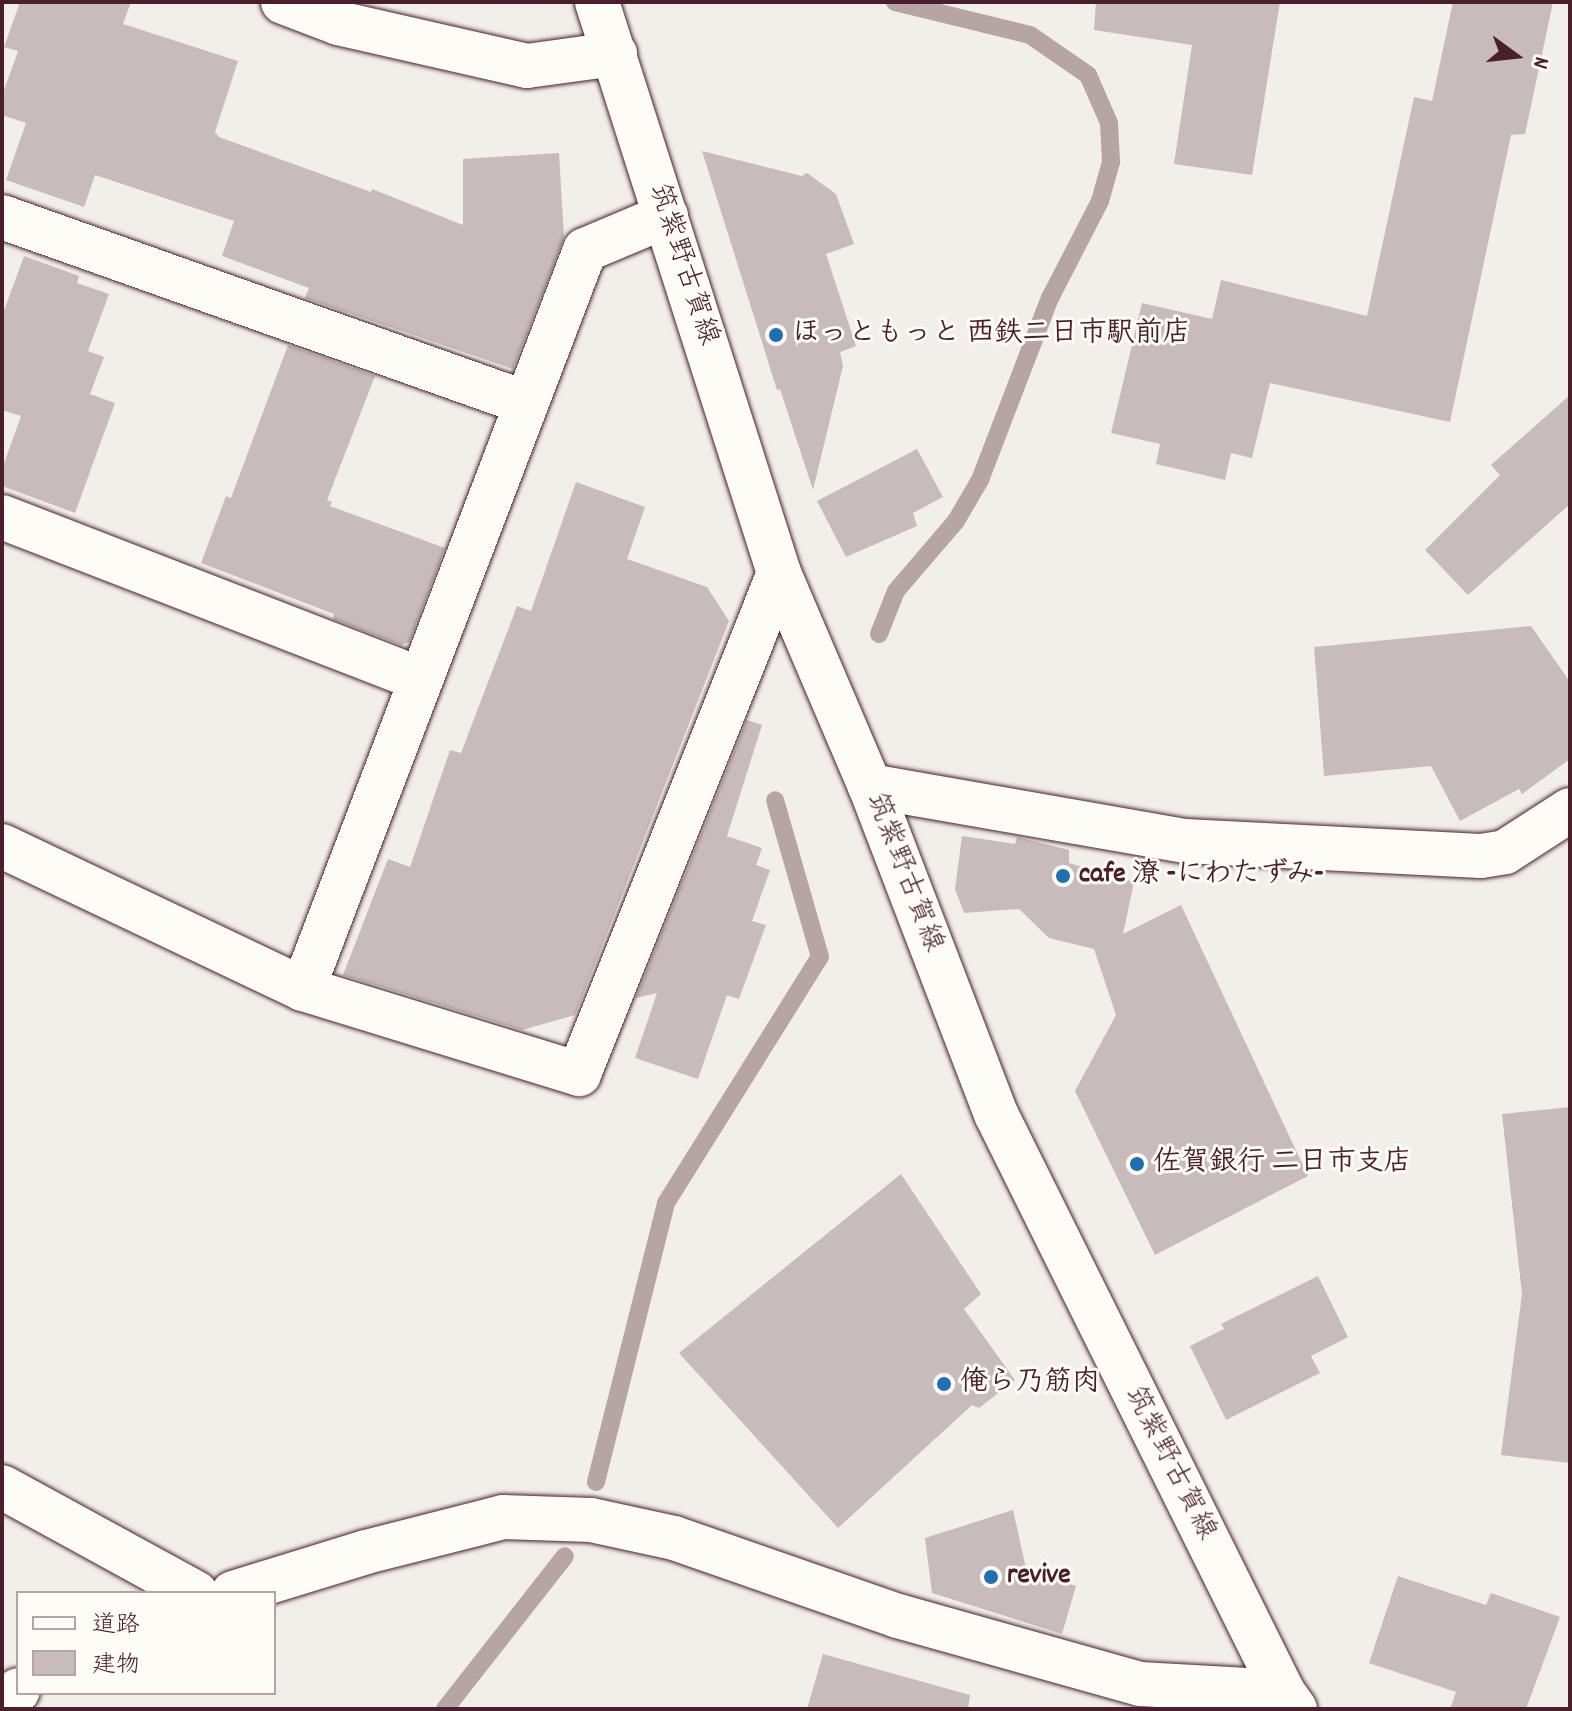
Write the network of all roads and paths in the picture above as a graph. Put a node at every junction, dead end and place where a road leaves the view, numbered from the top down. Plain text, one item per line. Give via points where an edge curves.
1 (283, 2) edge
2 (597, 2) edge
3 (615, 54) junction
4 (666, 216) junction
5 (2, 217) edge
6 (526, 403) junction
7 (2, 517) edge
8 (779, 573) junction
9 (419, 679) junction
10 (870, 786) junction
11 (1570, 810) edge
12 (2, 846) edge
13 (303, 989) junction
14 (2, 1487) edge
15 (192, 1591) edge
16 (239, 1591) edge
17 (16, 1692) edge
18 (1289, 1700) edge
19 (2, 1708) edge

1 - 3 street via 338,23 527,66
2 - 3 street, 筑紫野古賀線
3 - 4 street, 筑紫野古賀線
4 - 6 street via 585,250
4 - 8 street, 筑紫野古賀線
5 - 6 street
6 - 9 street
7 - 9 street
8 - 10 street, 筑紫野古賀線
8 - 13 street via 579,1074
9 - 13 street
10 - 11 street via 1185,841 1481,856 1505,852
10 - 18 street, 筑紫野古賀線 via 996,1114
12 - 13 street
14 - 15 street
16 - 18 street via 503,1517 591,1520 674,1538 898,1616 1140,1684
17 - 19 street

